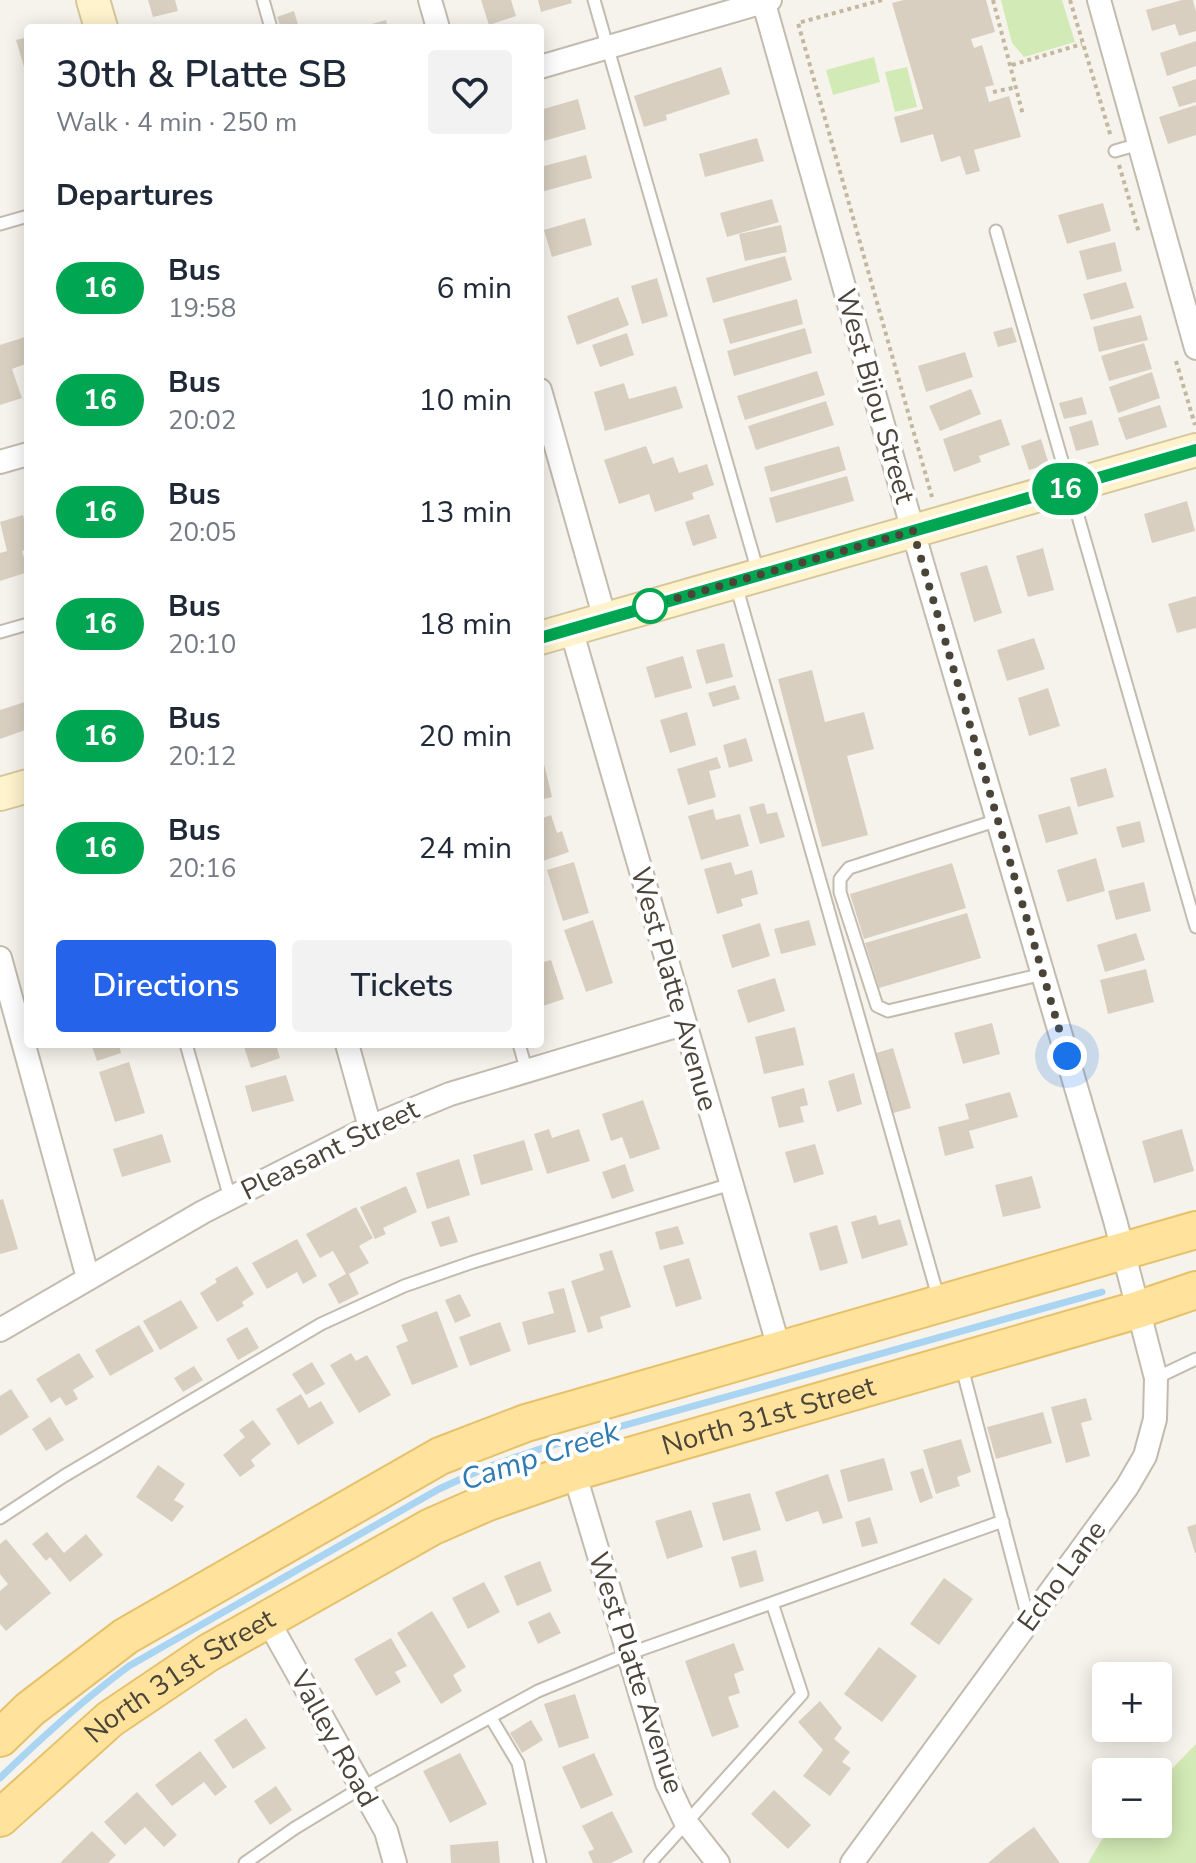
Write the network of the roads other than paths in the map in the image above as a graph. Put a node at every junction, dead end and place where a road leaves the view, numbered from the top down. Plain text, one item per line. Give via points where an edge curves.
1 (93, 0) edge
2 (263, 0) edge
3 (430, 0) edge
4 (594, 0) edge
5 (1099, 0) edge
6 (765, 1) edge
7 (100, 24) edge
8 (270, 24) edge
9 (437, 24) edge
10 (608, 47) junction
11 (544, 66) edge
12 (1139, 144) junction
13 (1115, 151) road end
14 (24, 217) edge
15 (0, 224) edge
16 (996, 231) dead end
17 (1196, 348) edge
18 (544, 404) edge
19 (1196, 450) edge
20 (24, 455) edge
21 (0, 462) edge
22 (1071, 488) junction
23 (913, 531) junction
24 (747, 578) junction
25 (605, 619) junction
26 (24, 625) edge
27 (571, 629) junction
28 (0, 632) edge
29 (544, 637) edge
30 (24, 787) edge
31 (0, 794) edge
32 (998, 820) junction
33 (1196, 927) edge
34 (0, 958) edge
35 (1043, 974) junction
36 (683, 1024) junction
37 (24, 1045) edge
38 (25, 1048) edge
39 (187, 1048) edge
40 (348, 1048) edge
41 (520, 1048) edge
42 (527, 1073) junction
43 (370, 1127) junction
44 (731, 1184) junction
45 (230, 1198) junction
46 (1196, 1230) edge
47 (1124, 1253) junction
48 (88, 1278) junction
49 (1196, 1290) edge
50 (940, 1304) junction
51 (1137, 1310) junction
52 (0, 1330) edge
53 (779, 1348) junction
54 (1196, 1359) edge
55 (960, 1361) junction
56 (1156, 1378) junction
57 (574, 1472) junction
58 (0, 1518) edge
59 (1003, 1521) junction
60 (772, 1603) junction
61 (267, 1619) junction
62 (1029, 1623) junction
63 (628, 1654) junction
64 (491, 1718) junction
65 (0, 1738) edge
66 (361, 1788) junction
67 (0, 1818) edge
68 (685, 1821) junction
69 (245, 1863) edge
70 (395, 1863) edge
71 (540, 1863) edge
72 (650, 1863) edge
73 (718, 1863) edge
74 (852, 1863) edge

1 - 7 main road
2 - 8 lane
3 - 9 street
4 - 10 lane
5 - 12 street
6 - 10 street
6 - 23 street, West Bijou Street
10 - 11 street
10 - 24 lane
12 - 13 lane
12 - 17 street
14 - 15 lane
16 - 22 lane
18 - 25 street
19 - 22 main road
20 - 21 street
22 - 23 main road
22 - 33 lane
23 - 24 main road
23 - 32 street, West Bijou Street
24 - 25 main road
24 - 50 lane
25 - 27 main road
26 - 28 lane
27 - 29 main road
27 - 36 street, West Platte Avenue
30 - 31 main road
32 - 35 street, West Bijou Street
32 - 35 lane via 849,868 840,879 840,892 877,1006 888,1011
34 - 37 street
35 - 47 street, West Bijou Street
36 - 42 street, Pleasant Street
36 - 44 street, West Platte Avenue
38 - 48 street
39 - 45 lane
40 - 43 street
41 - 42 lane
42 - 43 street, Pleasant Street via 450,1094
43 - 45 street, Pleasant Street
44 - 53 street, West Platte Avenue
44 - 58 lane via 404,1286 321,1324
45 - 48 street, Pleasant Street
46 - 47 main road, North 31st Street
47 - 50 main road, North 31st Street
47 - 51 street, Echo Lane
48 - 52 street, Pleasant Street
49 - 51 main road, North 31st Street
50 - 53 main road, North 31st Street
51 - 55 main road, North 31st Street
51 - 56 street, Echo Lane
53 - 65 main road, North 31st Street via 526,1423 440,1456 126,1636
54 - 56 lane
55 - 57 main road, North 31st Street
55 - 59 lane
56 - 62 street, Echo Lane via 1155,1419 1145,1456
57 - 61 main road, North 31st Street via 431,1527
57 - 63 street, West Platte Avenue
59 - 60 lane
59 - 62 lane
60 - 63 lane
60 - 68 lane via 802,1694
61 - 66 street, Valley Road
61 - 67 main road, North 31st Street via 110,1719
62 - 74 street, Echo Lane
63 - 64 lane via 538,1691
63 - 68 street, West Platte Avenue via 667,1783
64 - 66 lane
64 - 71 lane via 518,1763
66 - 69 lane
66 - 70 street, Valley Road via 386,1831
68 - 72 lane
68 - 73 street, West Platte Avenue

